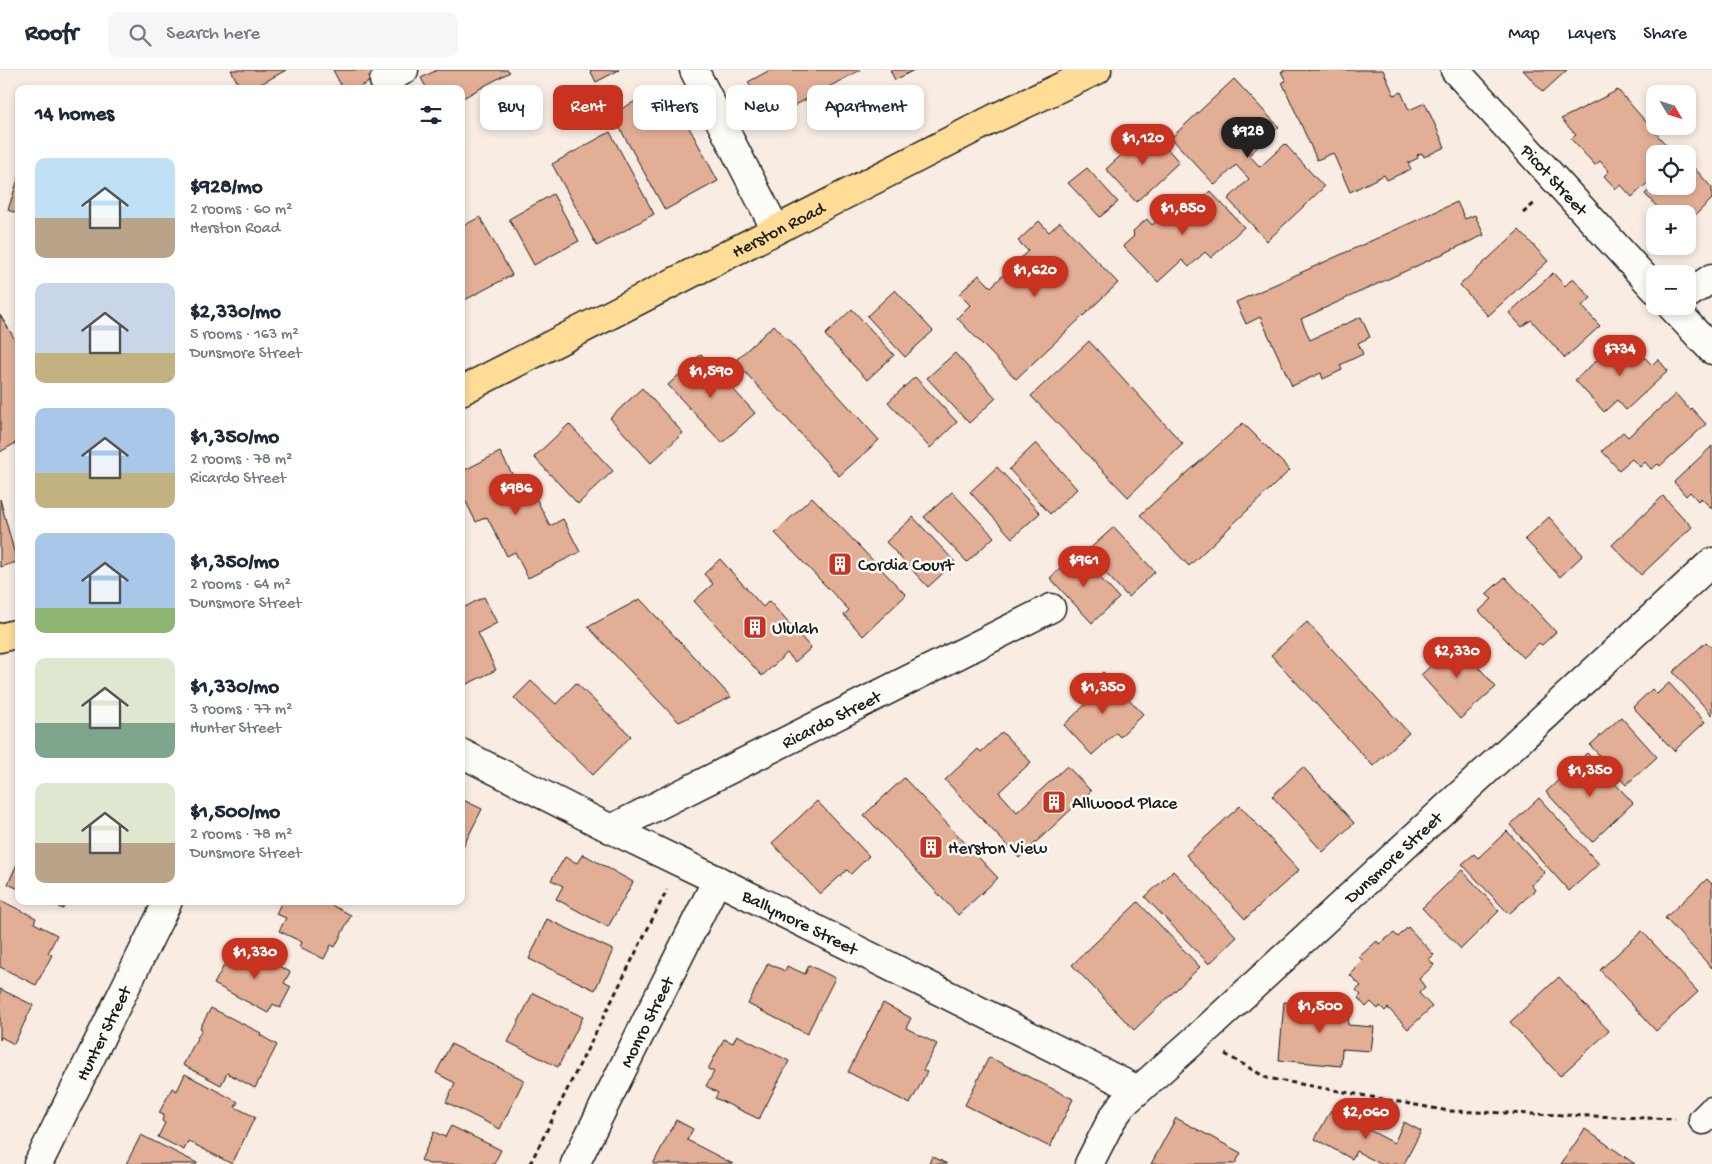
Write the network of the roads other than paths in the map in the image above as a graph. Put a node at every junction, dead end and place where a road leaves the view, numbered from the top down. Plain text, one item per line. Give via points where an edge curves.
1 (694, 70) edge
2 (1097, 70) edge
3 (1454, 70) edge
4 (776, 230) junction
5 (1712, 278) edge
6 (1646, 279) edge
7 (1696, 289) edge
8 (1682, 315) edge
9 (1707, 336) edge
10 (465, 389) edge
11 (1712, 562) edge
12 (1051, 608) dead end
13 (15, 634) edge
14 (0, 638) edge
15 (465, 755) edge
16 (612, 829) junction
17 (717, 880) junction
18 (166, 905) edge
19 (1138, 1090) junction
20 (38, 1164) edge
21 (575, 1164) edge
22 (1089, 1164) edge

1 - 4 street
2 - 4 main road, Herston Road via 995,118
3 - 6 street, Picot Street
4 - 10 main road, Herston Road
5 - 7 street
8 - 9 street
11 - 19 street, Dunsmore Street
12 - 16 street, Ricardo Street
13 - 14 main road
15 - 16 street, Ballymore Street
16 - 17 street, Ballymore Street
17 - 19 street, Ballymore Street
17 - 21 street, Monro Street
18 - 20 street, Hunter Street
19 - 22 street, Dunsmore Street via 1112,1118

